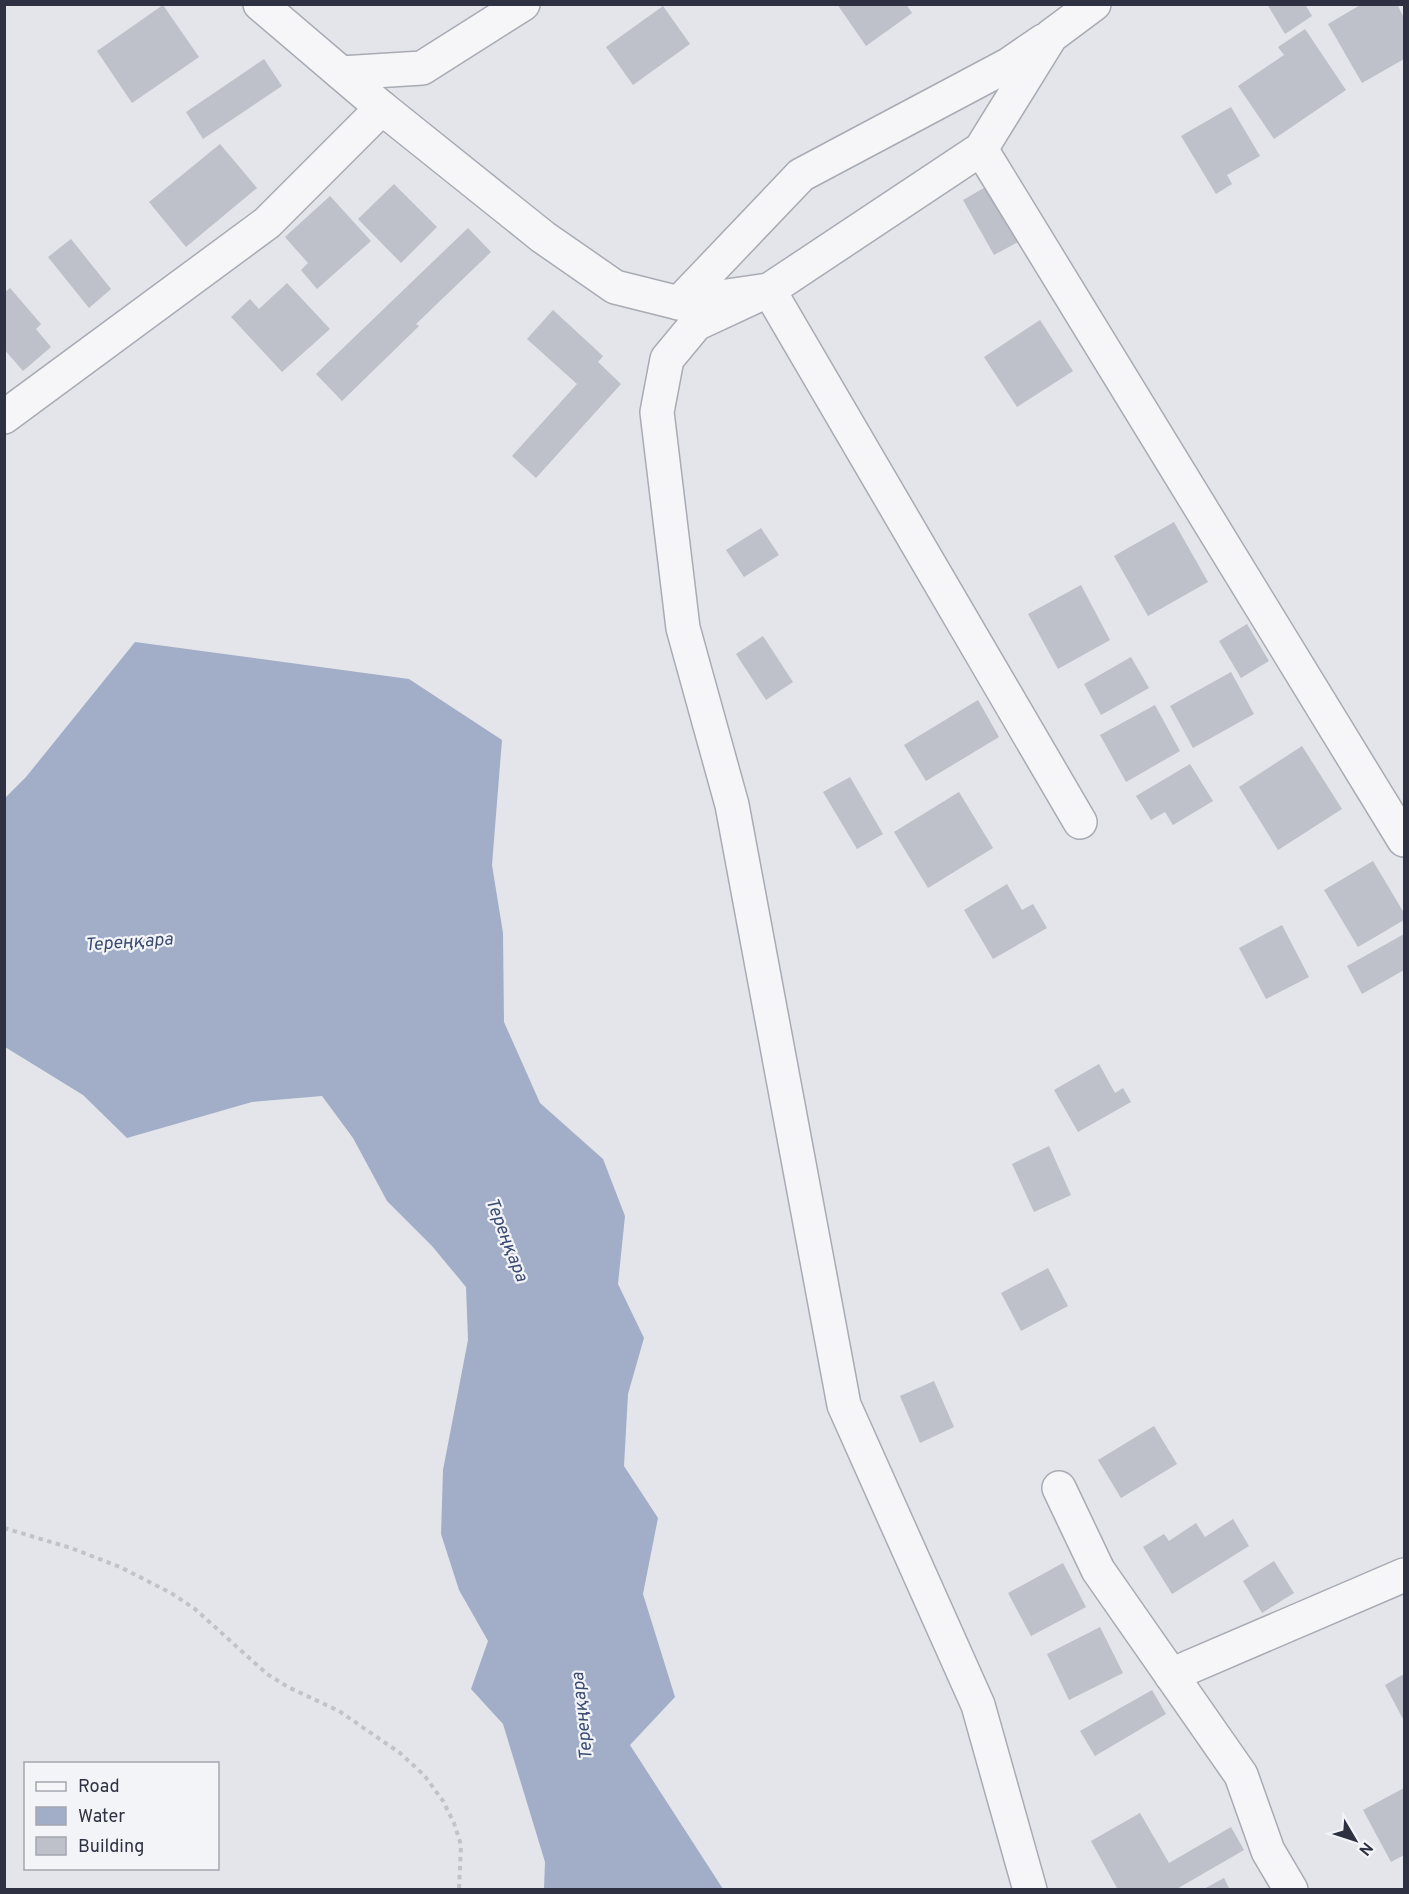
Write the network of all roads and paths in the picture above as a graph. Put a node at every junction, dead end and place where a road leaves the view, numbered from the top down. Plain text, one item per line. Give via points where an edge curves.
1 (260, 4) edge
2 (523, 4) edge
3 (1094, 4) edge
4 (1051, 36) junction
5 (341, 73) junction
6 (382, 108) junction
7 (981, 149) junction
8 (769, 290) junction
9 (679, 303) junction
10 (4, 417) edge
11 (1080, 822) dead end
12 (1403, 832) edge
13 (1059, 1488) dead end
14 (4, 1528) edge
15 (1404, 1575) edge
16 (1171, 1675) junction
17 (459, 1890) edge
18 (1030, 1890) edge
19 (1291, 1890) edge

1 - 5 street
2 - 5 street via 422,68
3 - 4 street
4 - 7 street
4 - 9 street via 1008,65 801,175
5 - 6 street
6 - 9 street via 543,237 615,287
6 - 10 street via 267,224
7 - 8 street
7 - 12 street
8 - 9 street
8 - 11 street
8 - 18 street via 696,324 667,359 657,411 683,628 732,805 844,1405 978,1705
13 - 16 street via 1098,1570
14 - 17 path via 120,1567 171,1593 195,1609 267,1674 339,1711 400,1753 424,1775 454,1823 461,1845
15 - 16 street
16 - 19 street via 1241,1775 1268,1851

